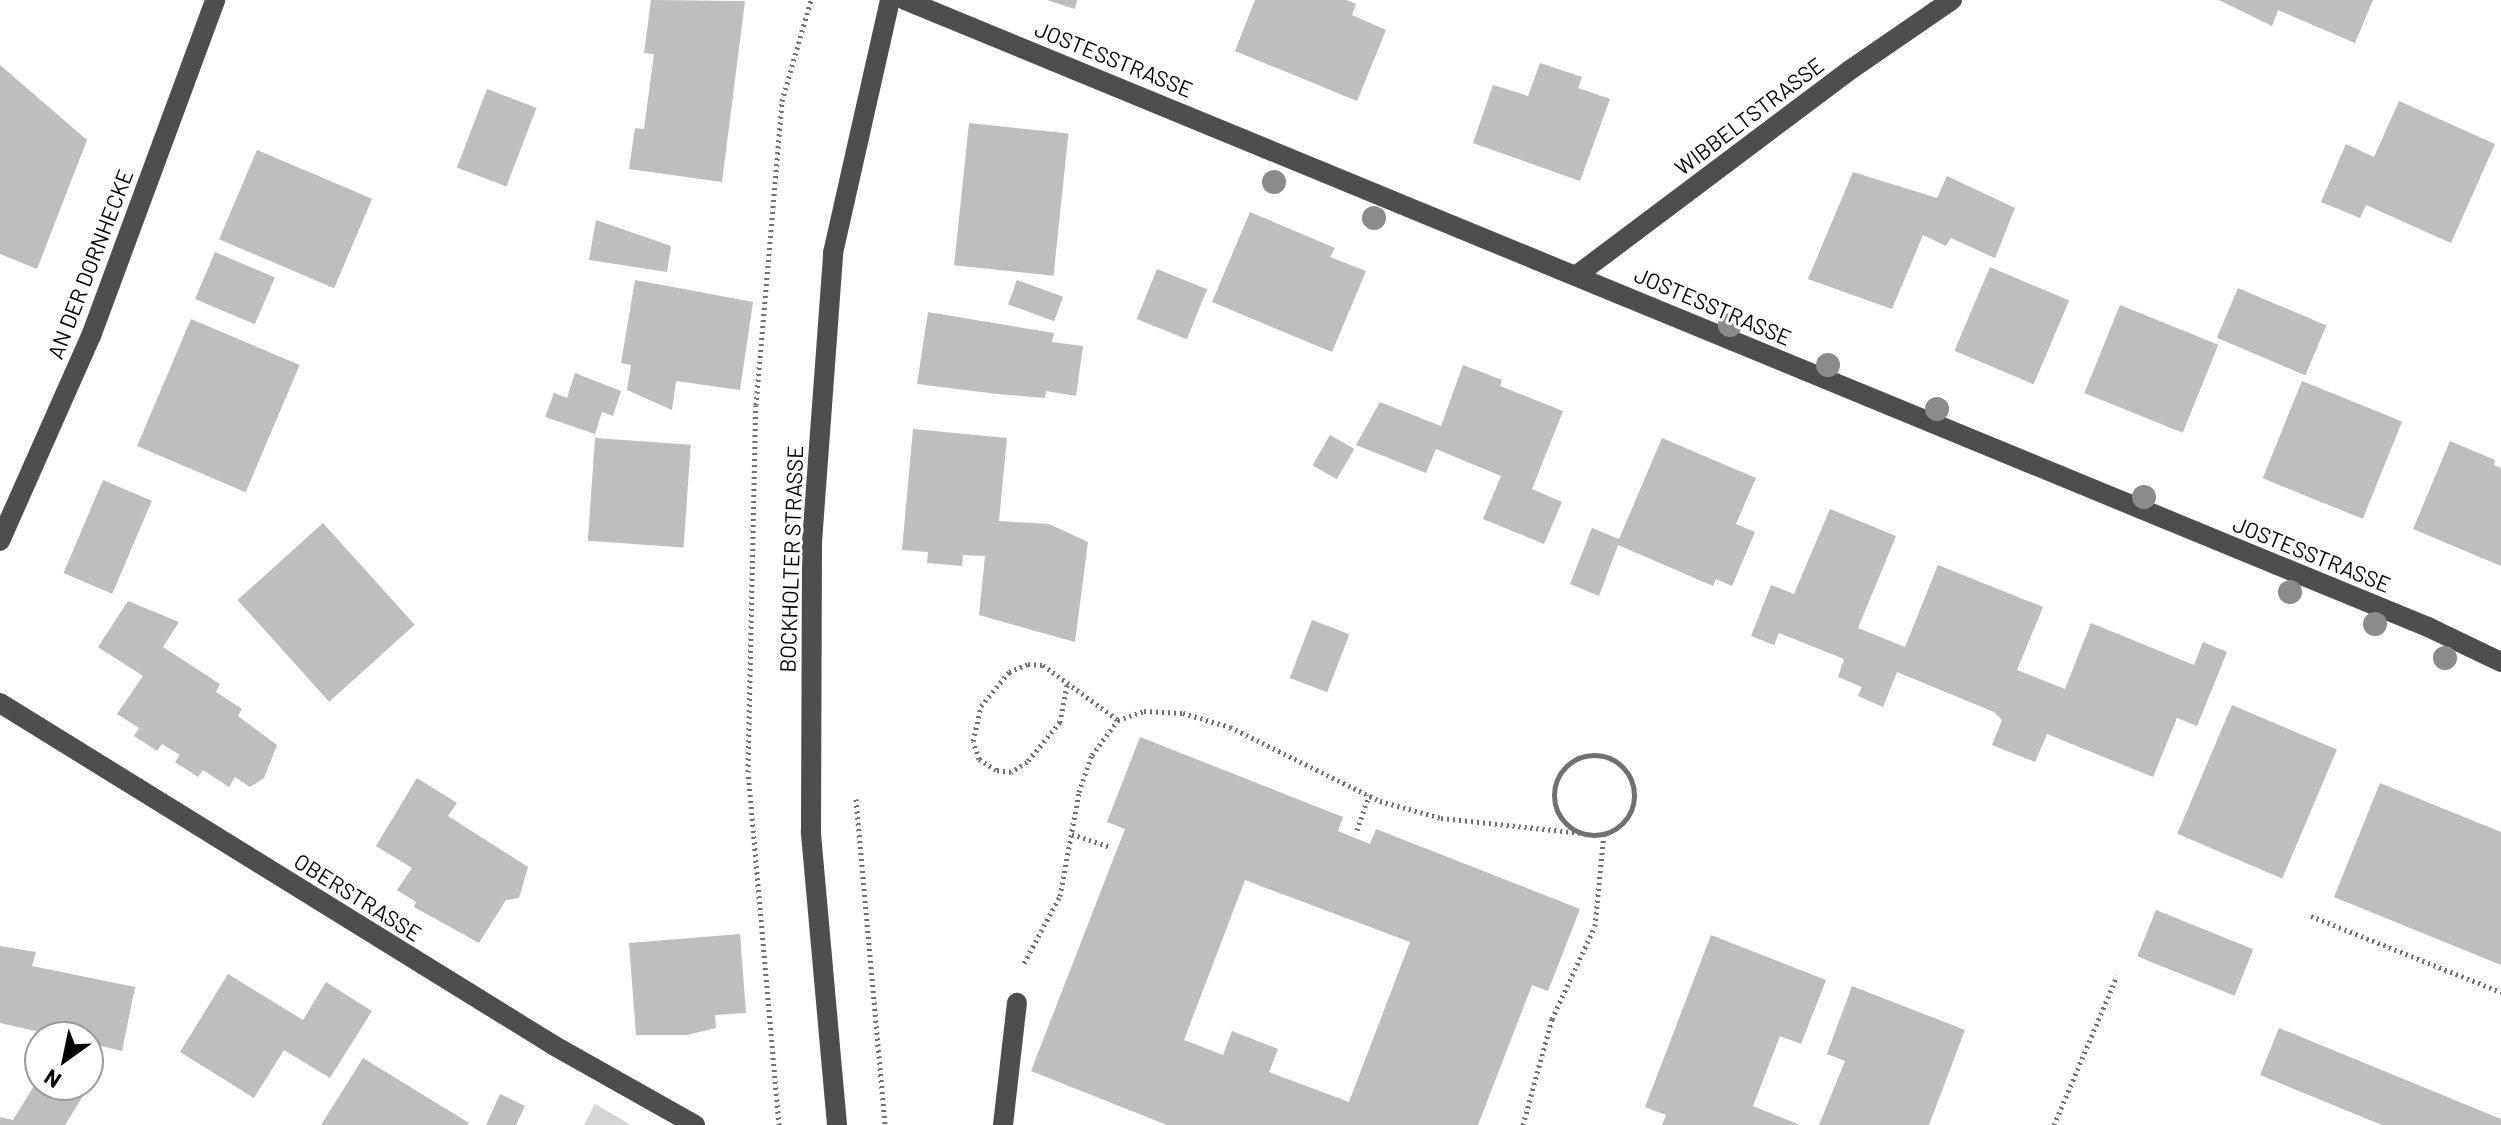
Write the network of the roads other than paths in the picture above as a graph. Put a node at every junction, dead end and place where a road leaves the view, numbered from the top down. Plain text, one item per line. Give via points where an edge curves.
1 (215, 0) edge
2 (890, 0) edge
3 (905, 0) edge
4 (1952, 0) edge
5 (1577, 275) junction
6 (0, 541) edge
7 (2501, 662) edge
8 (0, 703) edge
9 (1017, 1003) road end
10 (695, 1125) edge
11 (837, 1125) edge
12 (1003, 1125) edge

1 - 6 street, AN DER DORNHECKE via 91,336
2 - 11 street, BOCKHOLTER STRASSE via 833,253 812,542 811,831
3 - 5 street, JOSTESSTRASSE
4 - 5 street, WIBBELTSTRASSE
5 - 7 street, JOSTESSTRASSE via 2428,627
8 - 10 street, OBERSTRASSE via 553,1045
9 - 12 street

